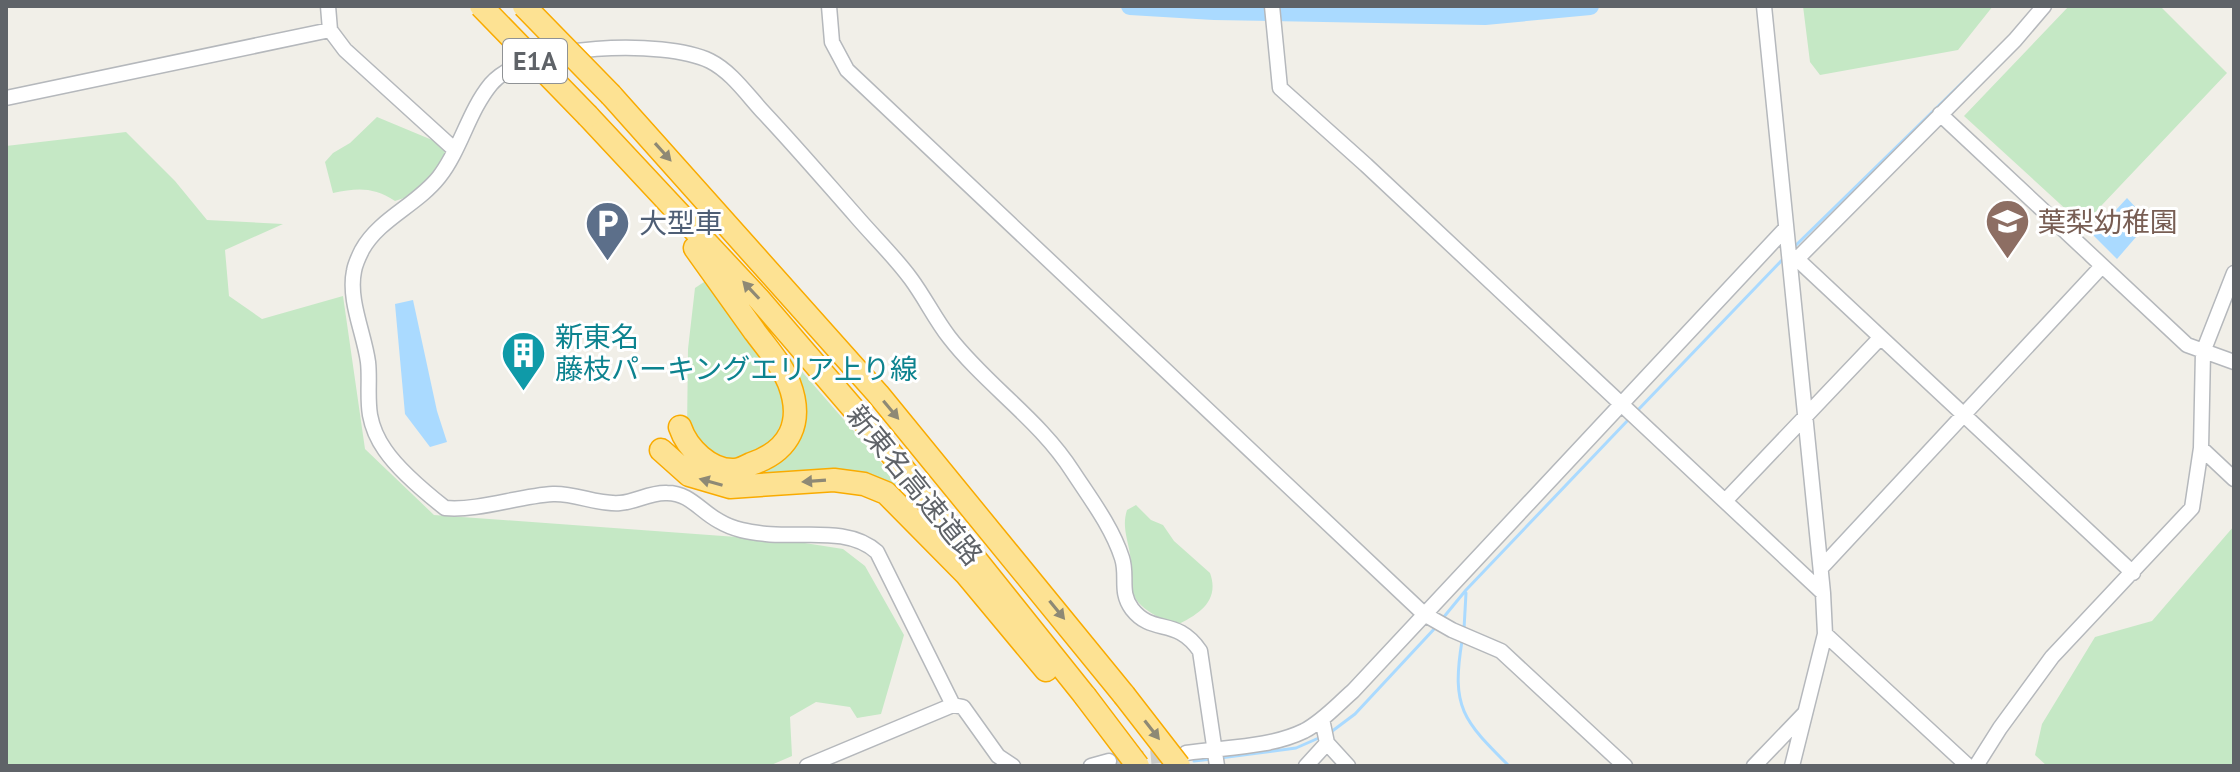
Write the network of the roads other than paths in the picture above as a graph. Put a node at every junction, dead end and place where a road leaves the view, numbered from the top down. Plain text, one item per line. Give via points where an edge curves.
1 (328, 6) edge
2 (481, 6) edge
3 (524, 6) edge
4 (1272, 6) edge
5 (1764, 6) edge
6 (2044, 6) edge
7 (829, 13) edge
8 (330, 30) junction
9 (6, 98) edge
10 (1940, 114) junction
11 (455, 150) junction
12 (648, 182) junction
13 (1785, 229) junction
14 (1793, 259) junction
15 (2102, 266) junction
16 (2234, 273) edge
17 (1880, 338) junction
18 (2203, 352) junction
19 (2234, 362) edge
20 (1619, 404) junction
21 (1806, 414) junction
22 (1963, 416) junction
23 (680, 427) dead end
24 (2201, 448) junction
25 (661, 450) dead end
26 (2234, 479) edge
27 (1725, 501) junction
28 (1822, 567) junction
29 (2133, 573) junction
30 (1823, 593) junction
31 (1424, 614) junction
32 (1825, 634) junction
33 (1080, 701) junction
34 (953, 705) junction
35 (1806, 712) junction
36 (1322, 719) junction
37 (1327, 743) junction
38 (1214, 749) junction
39 (1182, 760) edge
40 (1114, 764) edge
41 (807, 766) edge
42 (1013, 766) edge
43 (1091, 766) edge
44 (1138, 766) edge
45 (1217, 766) edge
46 (1306, 766) edge
47 (1348, 766) edge
48 (1625, 766) edge
49 (1754, 766) edge
50 (1792, 766) edge
51 (1968, 766) edge
52 (1976, 766) edge

1 - 8 street
2 - 12 highway, 新東名高速道路 / E1A, bridge
3 -> 39 highway, 新東名高速道路 / E1A, bridge via 611,95 878,394
4 - 20 street via 1280,88
5 - 13 street
6 - 10 street
7 - 31 street via 832,42 847,70
8 - 9 street
8 - 11 street via 345,50
10 - 14 street
10 - 15 street
11 - 34 street via 423,196 375,233 354,271 370,417 385,451 445,508 556,494 620,503 666,492 693,500 736,529 859,539 886,567
11 - 38 street via 493,82 526,62 594,50 675,50 723,70 911,279 950,338 1069,466 1122,559 1122,586 1134,612 1185,634 1200,651
12 - 23 highway via 772,355 789,382 795,407 785,445 765,460 734,470 707,462 686,443
33 -> 12 highway, 新東名高速道路 / E1A via 881,441 758,298
13 - 14 street
13 - 20 street
14 - 17 street
14 - 21 street
15 - 18 street via 2187,345
15 - 22 street
16 - 18 street
17 - 21 street
17 - 22 street
18 - 19 street
18 - 24 street
20 - 27 street
20 - 31 street
21 - 27 street
21 - 28 street
22 - 28 street
22 - 29 street
24 - 26 street
24 - 29 street via 2192,508
33 -> 25 highway via 886,493 834,480 730,487 689,475
27 - 30 street
28 - 30 street
29 - 52 street via 2052,657
30 - 32 street
31 - 36 street
31 - 48 street via 1501,651
32 - 35 street
32 - 51 street
33 - 40 highway
33 - 44 highway, 新東名高速道路 / E1A, bridge
34 - 41 street
34 - 42 street via 963,707 998,756
35 - 49 street
35 - 50 street
36 - 37 street
36 - 38 street via 1286,737
37 - 46 street
37 - 47 street
38 - 39 street
38 - 45 street
40 - 43 street

